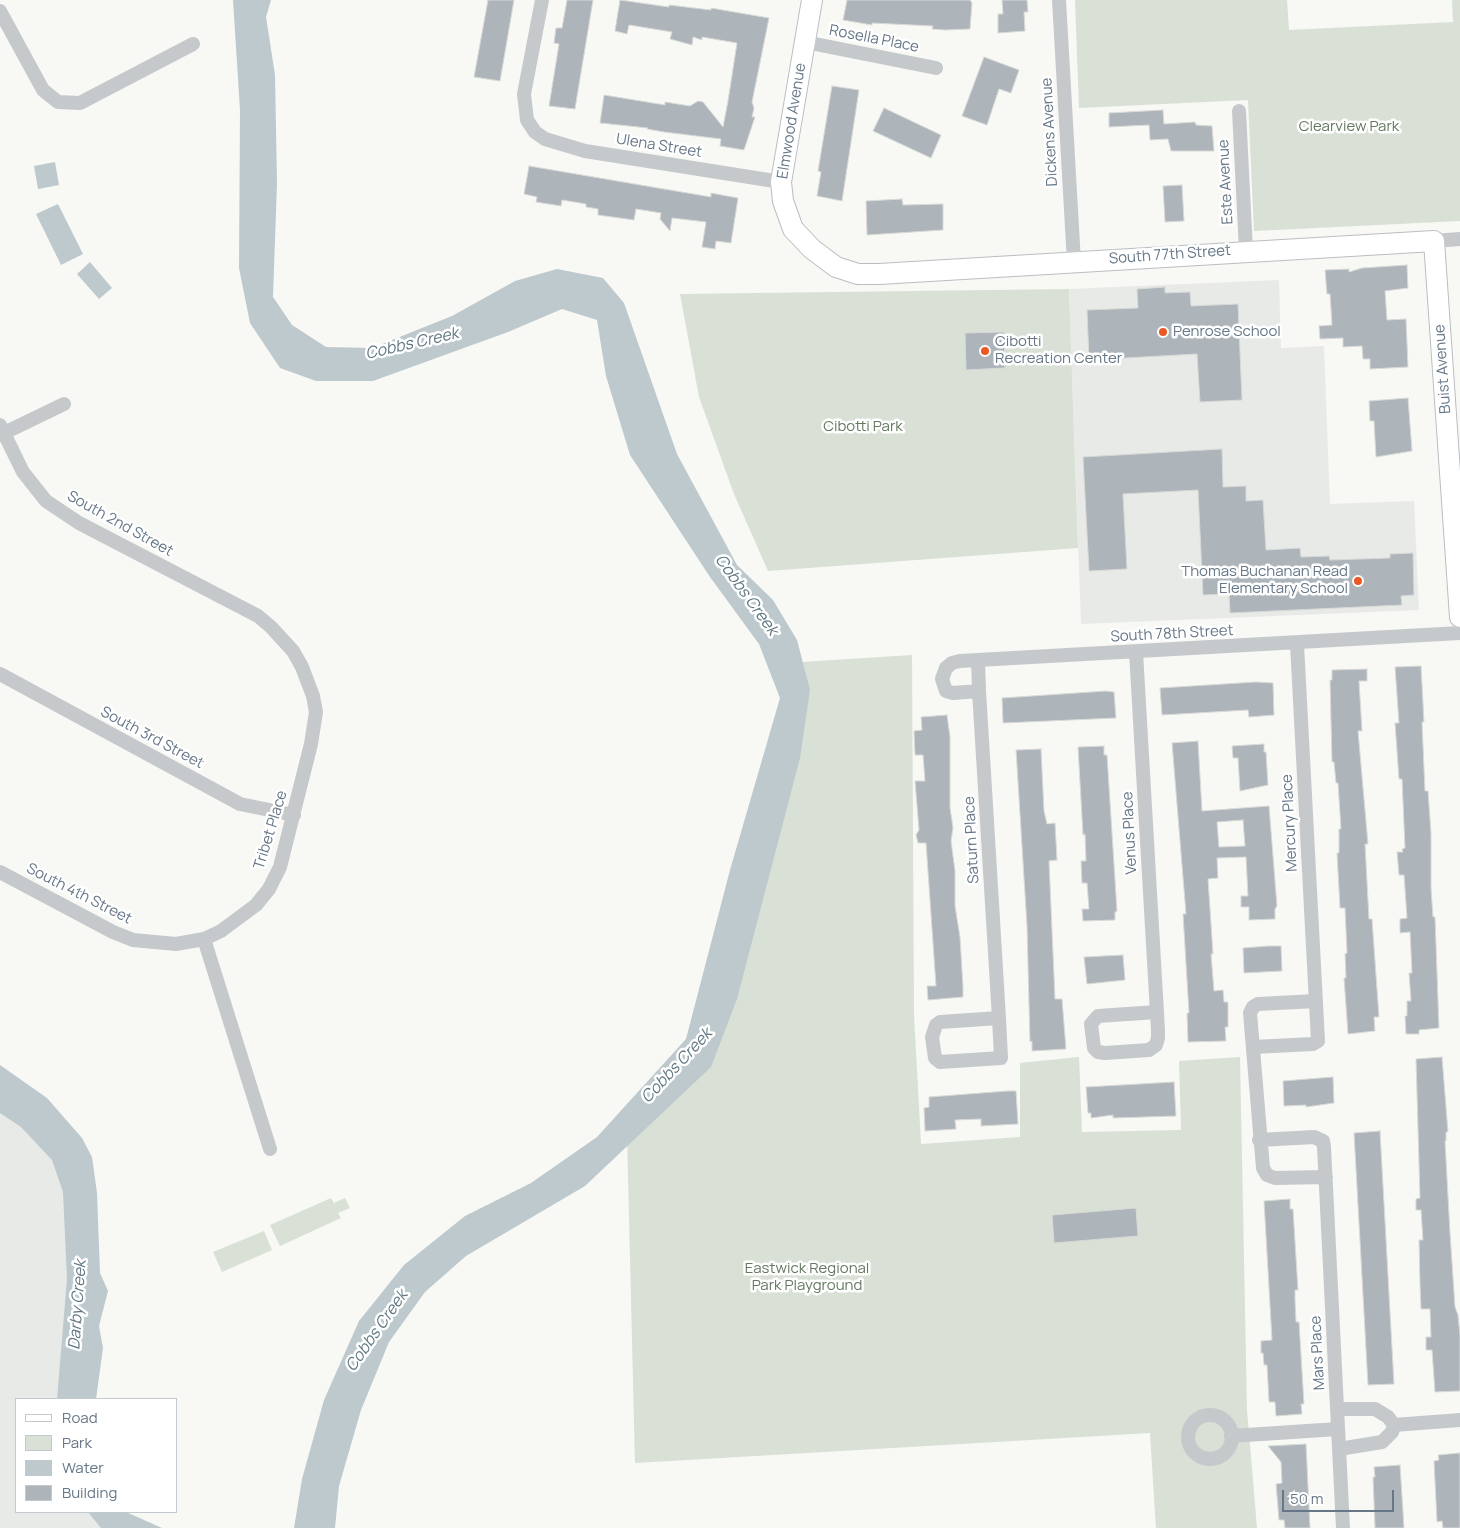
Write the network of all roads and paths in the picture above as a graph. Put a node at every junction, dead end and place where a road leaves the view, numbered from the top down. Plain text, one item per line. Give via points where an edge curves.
1 (542, 0) edge
2 (1059, 0) edge
3 (808, 1) edge
4 (0, 11) edge
5 (805, 42) junction
6 (193, 44) dead end
7 (936, 68) dead end
8 (1239, 111) dead end
9 (781, 182) junction
10 (1460, 239) edge
11 (1434, 241) junction
12 (1246, 250) junction
13 (1074, 262) junction
14 (879, 274) joint
15 (64, 404) dead end
16 (1, 431) edge
17 (258, 616) joint
18 (1460, 617) edge
19 (1460, 633) edge
20 (1297, 644) junction
21 (1136, 652) junction
22 (978, 660) junction
23 (0, 674) edge
24 (979, 691) junction
25 (294, 815) junction
26 (0, 872) edge
27 (204, 939) junction
28 (1316, 1001) junction
29 (1157, 1012) junction
30 (998, 1018) junction
31 (1253, 1047) junction
32 (1259, 1140) junction
33 (270, 1149) dead end
34 (1326, 1177) junction
35 (1337, 1409) junction
36 (1460, 1420) edge
37 (1394, 1425) junction
38 (1338, 1429) junction
39 (1231, 1436) dead end
40 (1339, 1448) junction
41 (1343, 1528) edge

1 - 9 street, Ulena Street via 524,94 527,120 535,132 545,139 585,151
2 - 13 street, Dickens Avenue
3 - 5 street, Elmwood Avenue
4 - 6 street via 43,90 58,102 80,103
5 - 7 street, Rosella Place
5 - 9 street, Elmwood Avenue
8 - 12 street, Este Avenue
9 - 14 street, Elmwood Avenue via 783,201 793,228 812,249 836,267 858,274
10 - 11 street, South 77th Street
11 - 12 street, South 77th Street
11 - 18 street, Buist Avenue
12 - 13 street, South 77th Street
13 - 14 street, South 77th Street
15 - 16 street
16 - 17 street, South 2nd Street via 23,472 46,501 80,523
17 - 25 street, Tribet Place via 293,651 314,696 315,729
19 - 20 street, South 78th Street
20 - 21 street, South 78th Street
20 - 28 street, Mercury Place
21 - 22 street, South 78th Street
21 - 29 street, Venus Place
22 - 24 street, Saturn Place
22 - 24 street, South 78th Street via 952,663 942,679 946,691
23 - 25 street, South 3rd Street via 240,804
24 - 30 street, Saturn Place
25 - 27 street, Tribet Place via 280,867 269,888 240,919
26 - 27 street, South 4th Street via 133,940 176,944
27 - 33 street
28 - 31 street via 1258,1004 1253,1007 1250,1014
28 - 31 street, Mercury Place via 1318,1041 1313,1044
29 - 29 street, Venus Place via 1098,1016 1091,1024 1094,1048 1105,1053 1149,1050 1157,1041
30 - 30 street, Saturn Place via 1000,1058 940,1062 935,1058 932,1052 933,1029 940,1022
31 - 32 street
32 - 34 street via 1260,1161 1268,1175 1274,1178
32 - 34 street, Mars Place via 1319,1138 1323,1141
34 - 35 street, Mars Place
35 - 37 street via 1375,1409
35 - 38 street, Mars Place
36 - 37 street
37 - 40 street via 1382,1442
38 - 39 street
38 - 40 street, Mars Place
40 - 41 street, Mars Place

